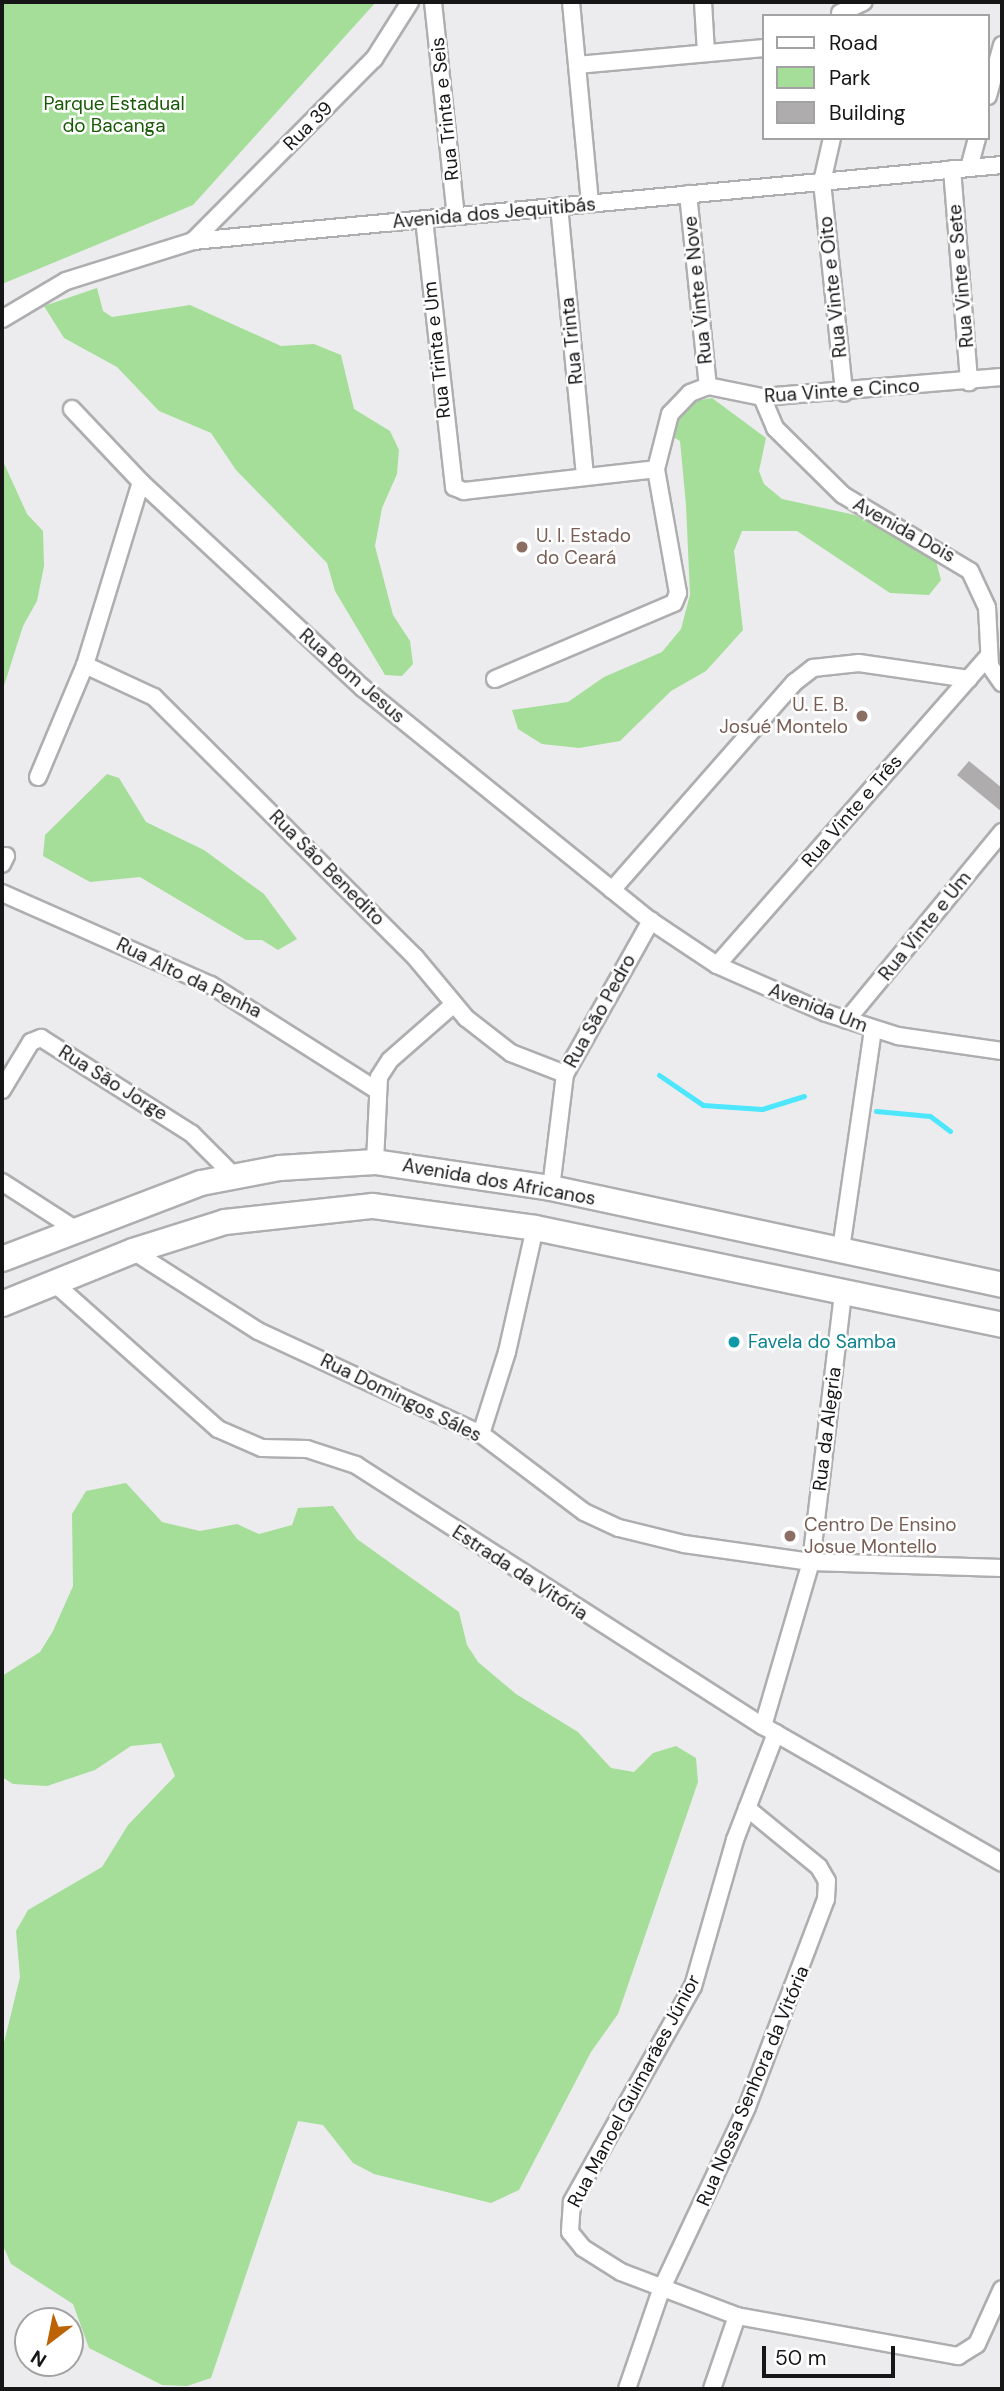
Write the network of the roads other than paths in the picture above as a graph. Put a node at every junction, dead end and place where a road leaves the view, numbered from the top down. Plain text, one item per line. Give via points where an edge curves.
1 (410, 2) edge
2 (433, 2) edge
3 (571, 2) edge
4 (703, 2) edge
5 (864, 2) edge
6 (839, 10) edge
7 (1002, 45) edge
8 (762, 48) edge
9 (706, 53) junction
10 (577, 65) junction
11 (990, 89) edge
12 (832, 140) edge
13 (976, 140) edge
14 (1002, 165) edge
15 (960, 169) junction
16 (822, 181) junction
17 (688, 194) junction
18 (590, 204) junction
19 (559, 206) junction
20 (456, 216) junction
21 (424, 219) junction
22 (193, 241) junction
23 (2, 319) edge
24 (1002, 377) edge
25 (969, 382) junction
26 (708, 386) junction
27 (844, 393) junction
28 (762, 397) junction
29 (72, 409) dead end
30 (656, 469) junction
31 (585, 476) junction
32 (141, 482) junction
33 (988, 657) junction
34 (85, 665) junction
35 (969, 678) junction
36 (495, 679) dead end
37 (1002, 683) edge
38 (38, 777) dead end
39 (1002, 832) edge
40 (612, 890) junction
41 (2, 893) edge
42 (651, 921) junction
43 (717, 965) junction
44 (454, 1004) junction
45 (847, 1020) junction
46 (873, 1029) junction
47 (1002, 1051) edge
48 (565, 1074) junction
49 (375, 1088) junction
50 (2, 1090) edge
51 (374, 1162) junction
52 (233, 1175) junction
53 (2, 1182) edge
54 (551, 1188) junction
55 (117, 1214) junction
56 (535, 1228) junction
57 (75, 1229) junction
58 (841, 1249) junction
59 (133, 1251) junction
60 (2, 1259) edge
61 (52, 1282) junction
62 (1002, 1285) edge
63 (843, 1293) junction
64 (2, 1304) edge
65 (1002, 1325) edge
66 (481, 1434) junction
67 (811, 1562) junction
68 (1002, 1568) edge
69 (769, 1730) junction
70 (747, 1808) junction
71 (1002, 1863) edge
72 (1002, 2289) edge
73 (661, 2290) junction
74 (737, 2316) junction
75 (627, 2389) edge
76 (712, 2389) edge

1 - 22 street, Rua 39 via 374,59
2 - 20 street, Rua Trinta e Seis
3 - 10 street
4 - 9 street
5 - 6 street
7 - 11 street
8 - 9 street
9 - 10 street
10 - 18 street
12 - 16 street, Rua Vinte e Oito
13 - 15 street, Rua Vinte e Sete
14 - 15 street, Avenida dos Jequitibás
15 - 16 street, Avenida dos Jequitibás
15 - 25 street, Rua Vinte e Sete
16 - 17 street, Avenida dos Jequitibás
16 - 27 street, Rua Vinte e Oito
17 - 18 street, Avenida dos Jequitibás
17 - 26 street, Rua Vinte e Nove
18 - 19 street, Avenida dos Jequitibás
19 - 20 street, Avenida dos Jequitibás
19 - 31 street, Rua Trinta
20 - 21 street, Avenida dos Jequitibás
21 - 22 street, Avenida dos Jequitibás
21 - 31 street, Rua Trinta e Um via 450,480 464,491
22 - 23 street, Avenida dos Jequitibás via 66,281
24 - 25 street, Rua Vinte e Cinco
25 - 27 street, Rua Vinte e Cinco
26 - 28 street, Rua Vinte e Cinco
26 - 30 street via 675,404
27 - 28 street, Rua Vinte e Cinco
28 - 33 street, Avenida Dois via 775,428 843,495 970,570 986,607
29 - 32 street, Rua Bom Jesus
30 - 31 street
30 - 36 street via 678,593 674,603
32 - 34 street
32 - 40 street, Rua Bom Jesus via 363,688
33 - 35 street, Rua Vinte e Três
33 - 37 street, Avenida Dois
34 - 38 street
34 - 44 street, Rua São Benedito via 154,697 415,957
35 - 40 street via 859,663 813,668 795,682
35 - 43 street, Rua Vinte e Três
39 - 45 street, Rua Vinte e Um
40 - 42 street, Rua Bom Jesus
41 - 49 street, Rua Alto da Penha via 211,985
42 - 43 street, Avenida Um
42 - 48 street, Rua São Pedro
43 - 45 street, Avenida Um
44 - 48 street, Rua São Benedito via 511,1053
44 - 49 street via 390,1060
45 - 46 street, Avenida Um
46 - 47 street, Avenida Um
46 - 58 street
48 - 54 street, Rua São Pedro
49 - 51 street
50 - 52 street, Rua São Jorge via 30,1042 41,1038 192,1133
51 - 52 main road, Avenida dos Africanos
51 - 54 main road, Avenida dos Africanos
52 - 55 main road, Avenida dos Africanos
53 - 57 street
54 - 58 main road, Avenida dos Africanos
55 - 57 main road, Avenida dos Africanos
55 - 59 main road
56 - 59 main road, Avenida dos Africanos via 413,1208 330,1207 225,1222
56 - 63 main road, Avenida dos Africanos
56 - 66 street via 507,1352
57 - 60 main road, Avenida dos Africanos
58 - 62 main road, Avenida dos Africanos
59 - 61 main road, Avenida dos Africanos
59 - 66 street, Rua Domingos Sáles via 258,1331
61 - 64 main road, Avenida dos Africanos
61 - 69 street, Estrada da Vitória via 218,1429 262,1448 307,1449 356,1465
63 - 65 main road, Avenida dos Africanos
63 - 67 street, Rua da Alegria
66 - 67 street, Rua Domingos Sáles via 584,1512 620,1528 684,1544
67 - 68 street, Rua Domingos Sáles
67 - 69 street, Rua da Alegria
69 - 70 street, Rua Manoel Guimarães Júnior
69 - 71 street, Estrada da Vitória
70 - 73 street, Rua Nossa Senhora da Vitória via 819,1867 827,1881 826,1899 747,2107
70 - 73 street, Rua Manoel Guimarães Júnior via 693,1986 568,2219 583,2248
72 - 74 street, Rua Manoel Guimarães Júnior via 977,2344 971,2353 958,2356
73 - 74 street, Rua Manoel Guimarães Júnior
73 - 75 street, Rua Nossa Senhora da Vitória
74 - 76 street

